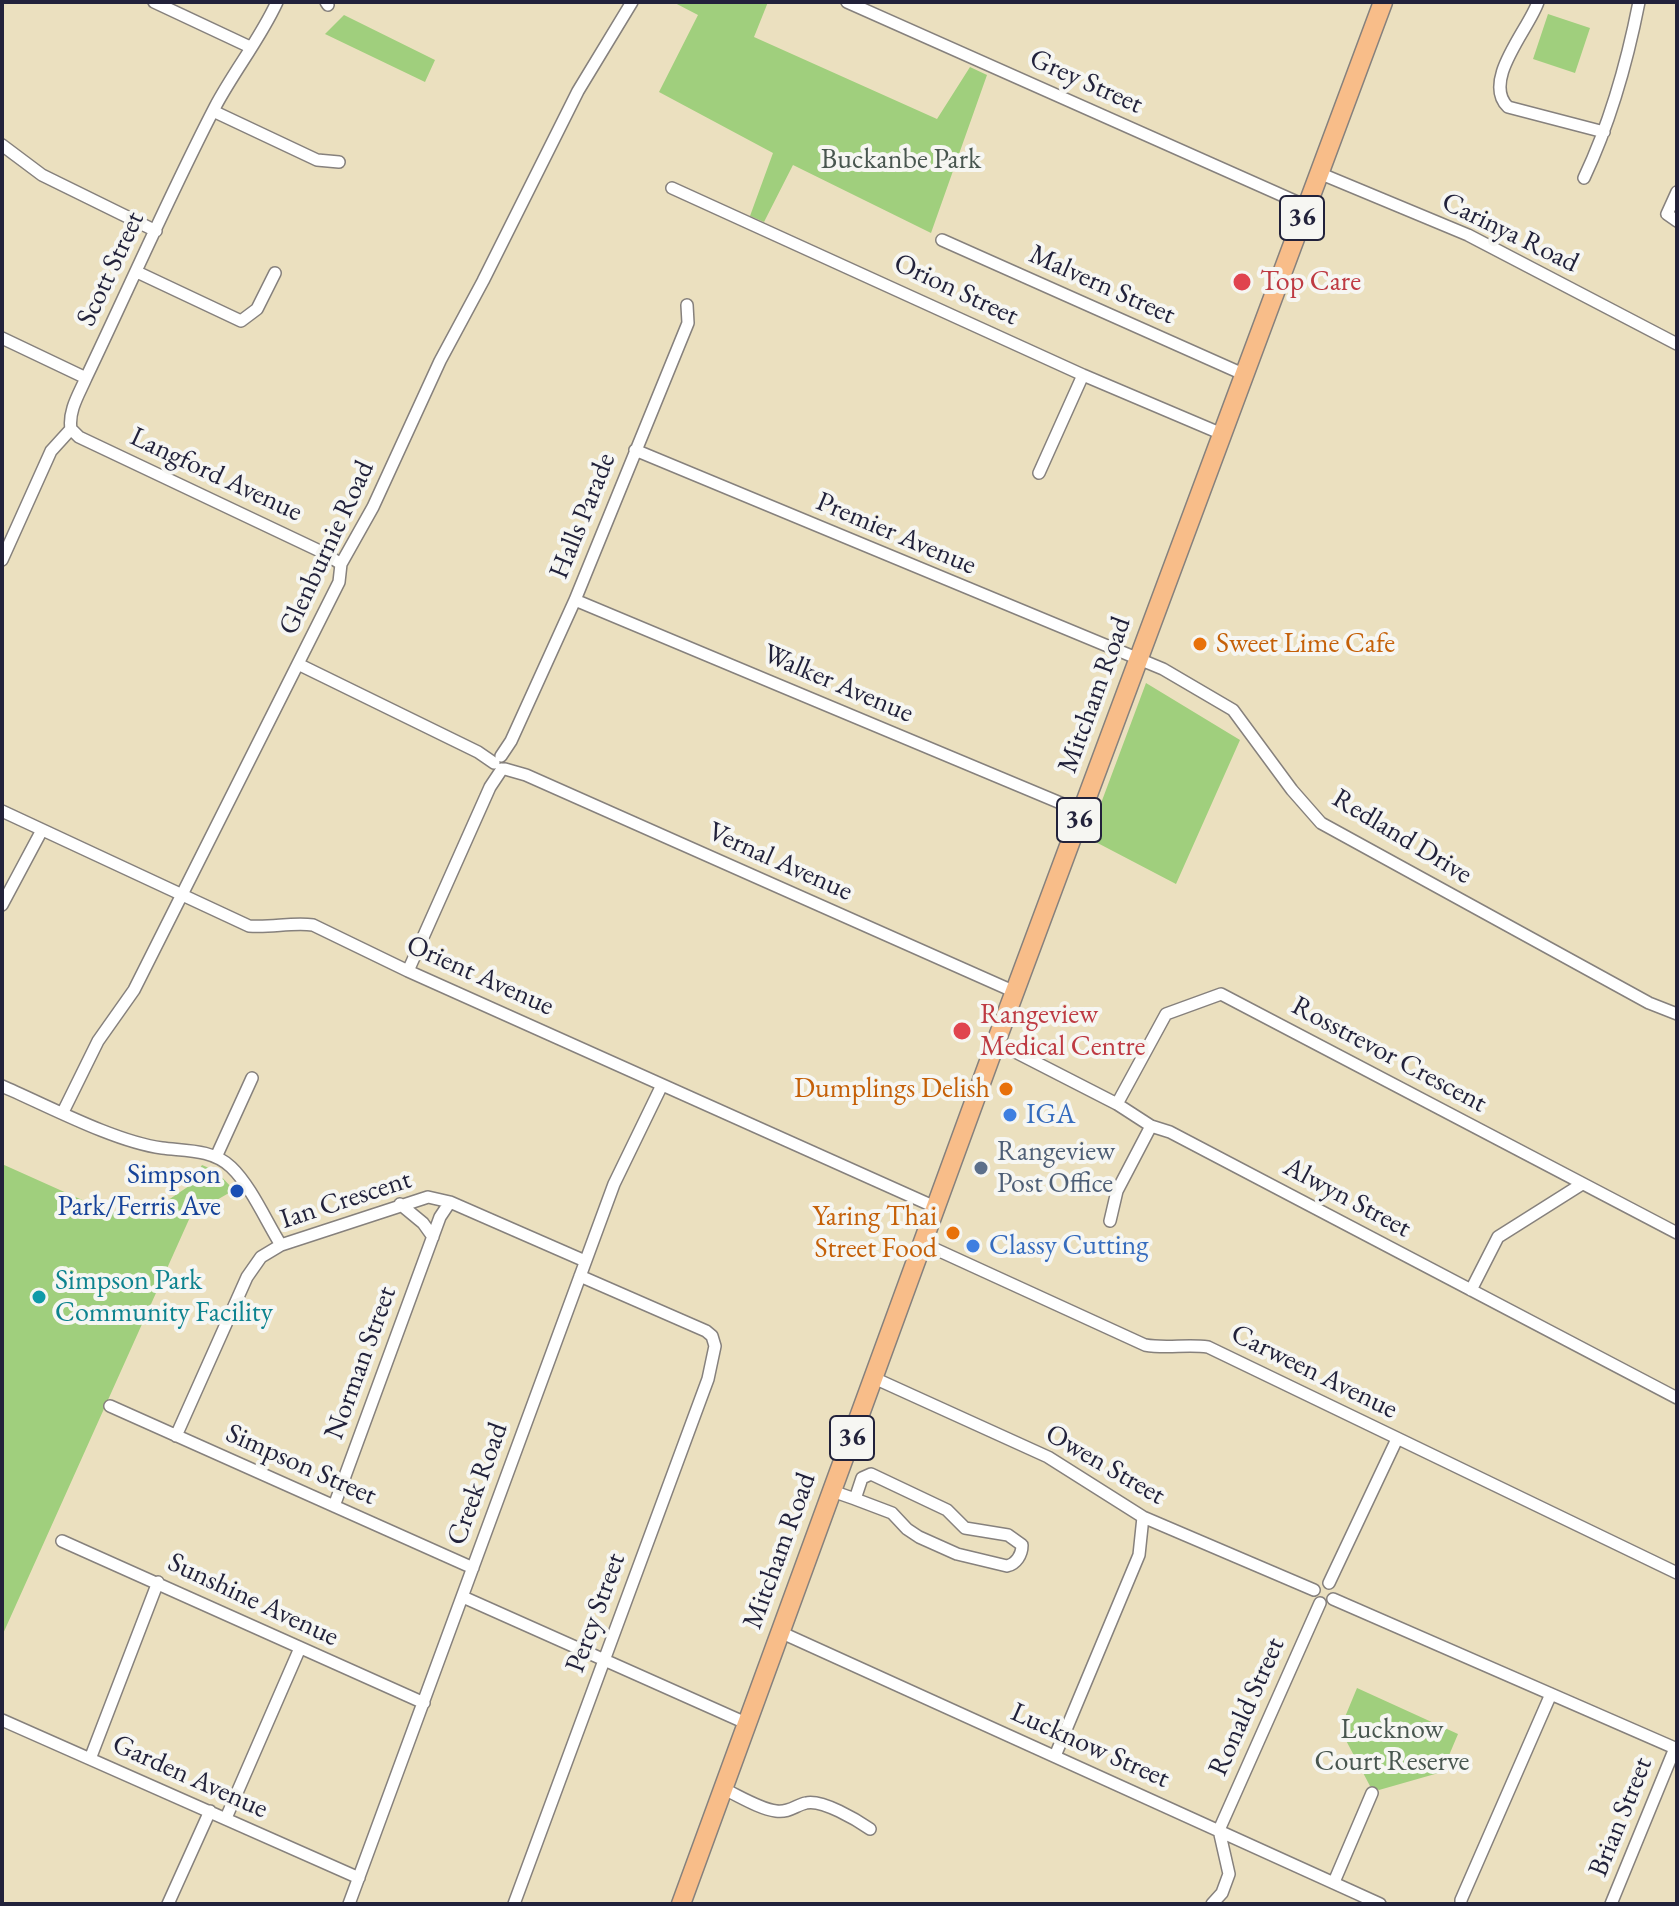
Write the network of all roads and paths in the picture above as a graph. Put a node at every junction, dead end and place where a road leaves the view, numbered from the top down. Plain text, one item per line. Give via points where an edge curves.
1 (154, 2) edge
2 (277, 2) edge
3 (632, 2) edge
4 (847, 2) edge
5 (1383, 2) edge
6 (1538, 2) edge
7 (1639, 2) edge
8 (250, 47) junction
9 (213, 111) junction
10 (1604, 132) junction
11 (2, 145) edge
12 (339, 162) dead end
13 (1319, 173) junction
14 (1584, 178) dead end
15 (672, 188) dead end
16 (1677, 192) edge
17 (1306, 206) junction
18 (1677, 221) edge
19 (156, 231) junction
20 (942, 240) dead end
21 (137, 272) junction
22 (275, 273) dead end
23 (687, 305) dead end
24 (2, 338) edge
25 (1677, 344) edge
26 (1243, 374) junction
27 (1083, 375) junction
28 (86, 378) junction
29 (71, 429) junction
30 (1222, 434) junction
31 (635, 450) junction
32 (1039, 473) dead end
33 (5, 546) edge
34 (2, 560) edge
35 (341, 564) junction
36 (575, 600) junction
37 (1138, 660) junction
38 (298, 664) junction
39 (501, 763) junction
40 (2, 811) edge
41 (1082, 812) junction
42 (42, 830) junction
43 (180, 896) junction
44 (2, 905) edge
45 (408, 971) junction
46 (1015, 992) junction
47 (1677, 1014) edge
48 (996, 1042) junction
49 (252, 1078) dead end
50 (662, 1085) junction
51 (2, 1086) edge
52 (1117, 1104) junction
53 (63, 1112) junction
54 (1151, 1126) junction
55 (216, 1157) junction
56 (1582, 1184) junction
57 (450, 1202) junction
58 (400, 1204) junction
59 (935, 1207) junction
60 (1110, 1221) dead end
61 (1677, 1233) edge
62 (433, 1237) junction
63 (922, 1243) junction
64 (281, 1245) junction
65 (585, 1261) junction
66 (580, 1276) junction
67 (1471, 1290) junction
68 (874, 1378) junction
69 (1677, 1398) edge
70 (110, 1406) dead end
71 (176, 1436) junction
72 (1397, 1439) junction
73 (832, 1491) junction
74 (855, 1499) junction
75 (334, 1506) junction
76 (1143, 1517) junction
77 (62, 1541) dead end
78 (473, 1568) junction
79 (1677, 1573) edge
80 (158, 1582) junction
81 (1329, 1583) junction
82 (1314, 1590) junction
83 (463, 1597) junction
84 (1333, 1599) junction
85 (1320, 1603) junction
86 (780, 1632) junction
87 (300, 1648) junction
88 (605, 1660) junction
89 (1551, 1694) junction
90 (424, 1703) junction
91 (2, 1720) edge
92 (748, 1724) junction
93 (1676, 1748) edge
94 (1055, 1756) junction
95 (90, 1759) junction
96 (724, 1789) junction
97 (1372, 1793) dead end
98 (210, 1811) junction
99 (226, 1818) junction
100 (870, 1829) dead end
101 (1219, 1830) junction
102 (359, 1878) junction
103 (1334, 1882) junction
104 (168, 1904) edge
105 (349, 1904) edge
106 (514, 1904) edge
107 (681, 1904) edge
108 (1212, 1904) edge
109 (1380, 1904) edge
110 (1461, 1904) edge
111 (1611, 1904) edge

1 - 8 street
2 - 8 street, Scott Street
3 - 35 street, Glenburnie Road via 578,91
4 - 17 street, Grey Street
5 - 13 main road, Mitcham Road / 36
6 - 10 street via 1512,48 1498,88 1501,100 1508,107
7 - 10 street
8 - 9 street, Scott Street
9 - 12 street via 317,160
9 - 19 street, Scott Street
10 - 14 street
11 - 19 street via 42,175
13 - 17 main road, Mitcham Road / 36
13 - 25 street, Carinya Road via 1468,235
15 - 27 street, Orion Street
16 - 18 street via 1667,214
17 - 26 main road, Mitcham Road / 36
19 - 21 street, Scott Street
20 - 26 street, Malvern Street
21 - 22 street via 241,321 257,309
21 - 28 street, Scott Street
23 - 31 street, Halls Parade via 688,323
24 - 28 street
26 - 30 main road, Mitcham Road / 36
27 - 30 street, Orion Street
27 - 32 street
28 - 29 street, Scott Street
29 - 33 street, Scott Street via 51,451
29 - 35 street, Langford Avenue
30 - 37 main road, Mitcham Road / 36
31 - 36 street, Halls Parade
31 - 37 street, Premier Avenue
33 - 34 street, Scott Street
35 - 38 street, Glenburnie Road via 339,582
36 - 39 street, Halls Parade
36 - 41 street, Walker Avenue
37 - 41 main road, Mitcham Road / 36
37 - 47 street, Redland Drive via 1233,710 1321,823
38 - 39 street, Vernal Avenue
38 - 43 street, Glenburnie Road
39 - 45 street, Halls Parade
39 - 46 street, Vernal Avenue
40 - 42 street, Orient Avenue
41 - 46 main road, Mitcham Road / 36
42 - 43 street, Orient Avenue
42 - 44 street
43 - 45 street, Orient Avenue via 249,926 313,925
43 - 53 street, Glenburnie Road via 134,990 98,1041
45 - 50 street, Orient Avenue
46 - 48 main road, Mitcham Road / 36
48 - 52 street, Alwyn Street
48 - 59 main road, Mitcham Road / 36
49 - 55 street
50 - 59 street, Orient Avenue
50 - 65 street, Creek Road via 614,1184
51 - 53 street
52 - 54 street, Alwyn Street
52 - 56 street, Rosstrevor Crescent via 1166,1014 1221,994
53 - 55 street via 134,1142
54 - 60 street via 1117,1191
54 - 67 street, Alwyn Street
55 - 64 street via 240,1177
56 - 61 street, Rosstrevor Crescent
56 - 67 street via 1498,1237
57 - 58 street, Ian Crescent via 428,1197
57 - 62 street, Norman Street
57 - 65 street, Ian Crescent
58 - 62 street
58 - 64 street, Ian Crescent
59 - 63 main road, Mitcham Road / 36
62 - 75 street, Norman Street
63 - 68 main road, Mitcham Road / 36
63 - 72 street, Carween Avenue via 1145,1345 1208,1347
64 - 71 street, Ian Crescent via 261,1257 247,1277
65 - 66 street, Creek Road
66 - 78 street, Creek Road
66 - 88 street, Percy Street via 712,1336 715,1346 708,1379
67 - 69 street, Alwyn Street
68 - 73 main road, Mitcham Road / 36
68 - 76 street, Owen Street via 1048,1457
70 - 71 street, Simpson Street
71 - 75 street, Simpson Street
72 - 79 street, Carween Avenue
72 - 81 street
73 - 74 street
73 - 86 main road, Mitcham Road / 36
74 - 74 street via 864,1475 871,1474 947,1510 965,1528 1017,1539 1020,1554 1007,1566 957,1554 907,1529 892,1513
75 - 78 street, Simpson Street
76 - 82 street, Owen Street
76 - 94 street via 1139,1555
77 - 80 street, Sunshine Avenue
78 - 83 street, Creek Road
80 - 87 street, Sunshine Avenue
80 - 95 street
81 - 82 street
81 - 84 street
82 - 85 street
83 - 88 street
83 - 90 street, Creek Road
84 - 85 street
84 - 89 street
85 - 101 street, Ronald Street
86 - 92 main road, Mitcham Road / 36
86 - 94 street, Lucknow Street
87 - 90 street, Sunshine Avenue
87 - 99 street
88 - 92 street
88 - 106 street, Percy Street
89 - 93 street
89 - 110 street
90 - 102 street, Creek Road
91 - 95 street, Garden Avenue
92 - 96 main road, Mitcham Road / 36
93 - 111 street, Brian Street
94 - 101 street, Lucknow Street
95 - 98 street, Garden Avenue
96 - 100 street via 776,1811 819,1804
96 - 107 main road, Mitcham Road / 36
97 - 103 street
98 - 99 street, Garden Avenue
98 - 104 street
99 - 102 street, Garden Avenue
101 - 103 street, Lucknow Street
101 - 108 street via 1229,1874
102 - 105 street, Creek Road
103 - 109 street, Lucknow Street

